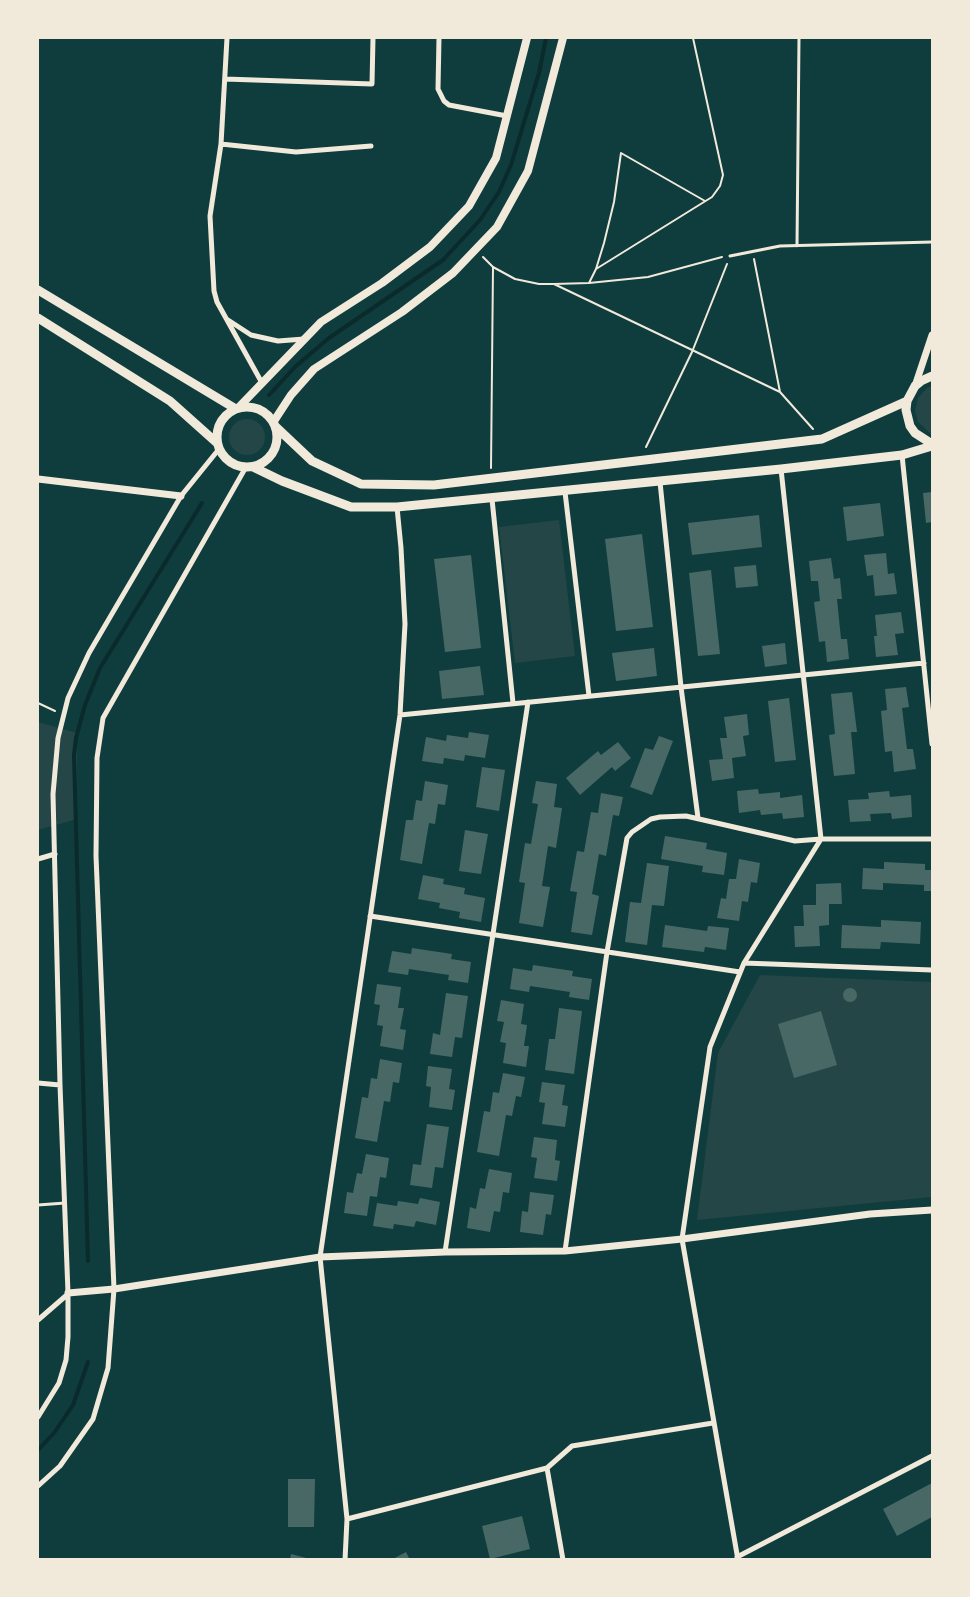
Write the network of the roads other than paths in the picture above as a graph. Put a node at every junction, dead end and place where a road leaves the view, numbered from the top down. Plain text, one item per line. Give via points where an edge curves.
1 (227, 38) edge
2 (373, 38) edge
3 (439, 38) edge
4 (528, 38) edge
5 (563, 38) edge
6 (799, 38) edge
7 (225, 79) junction
8 (507, 116) junction
9 (221, 144) junction
10 (370, 146) dead end
11 (933, 242) edge
12 (797, 246) junction
13 (730, 256) road end
14 (38, 290) edge
15 (38, 318) edge
16 (228, 320) junction
17 (933, 335) edge
18 (305, 338) junction
19 (933, 376) edge
20 (262, 383) junction
21 (915, 386) junction
22 (907, 401) junction
23 (238, 408) junction
24 (275, 424) junction
25 (933, 445) edge
26 (218, 446) junction
27 (902, 455) junction
28 (249, 467) junction
29 (781, 470) junction
30 (38, 479) edge
31 (660, 482) junction
32 (565, 492) junction
33 (181, 496) junction
34 (492, 499) junction
35 (397, 507) junction
36 (924, 663) junction
37 (803, 675) junction
38 (681, 687) junction
39 (930, 691) edge
40 (589, 696) junction
41 (528, 702) junction
42 (513, 703) junction
43 (931, 710) edge
44 (400, 715) junction
45 (933, 744) edge
46 (698, 818) junction
47 (821, 839) junction
48 (933, 839) edge
49 (55, 854) junction
50 (38, 859) edge
51 (370, 916) junction
52 (493, 935) junction
53 (606, 952) junction
54 (744, 963) junction
55 (933, 970) edge
56 (740, 972) junction
57 (38, 1083) edge
58 (60, 1085) junction
59 (64, 1203) junction
60 (38, 1205) edge
61 (933, 1210) edge
62 (682, 1239) junction
63 (565, 1251) junction
64 (445, 1252) junction
65 (320, 1257) junction
66 (114, 1289) junction
67 (68, 1293) junction
68 (38, 1320) edge
69 (38, 1417) edge
70 (713, 1423) junction
71 (933, 1456) edge
72 (546, 1468) junction
73 (38, 1486) edge
74 (347, 1519) junction
75 (738, 1558) edge
76 (345, 1560) edge
77 (563, 1560) edge

1 - 7 street
2 - 7 street via 372,84
3 - 8 street via 438,89 444,101
4 - 8 main road
5 - 24 main road via 528,171 497,227 453,273 402,312 314,369 291,396
6 - 12 lane
7 - 9 street
8 - 18 main road via 496,159 469,207 430,247 321,322
9 - 10 street via 296,152
9 - 16 street via 210,216 214,291
11 - 12 lane
12 - 13 lane
14 - 23 main road
15 - 26 main road via 170,401
16 - 18 street via 251,334 269,339
16 - 20 street
17 - 21 street
18 - 20 main road
19 - 21 main road
20 - 23 main road
21 - 22 main road
22 - 24 main road via 822,439 434,485 362,484 312,462
22 - 25 main road via 910,426 921,439
23 - 24 main road via 259,408
23 - 26 main road via 220,423
24 - 28 main road via 278,437 271,456
25 - 27 main road
26 - 28 main road via 230,462
26 - 33 street
27 - 29 main road
27 - 36 street
28 - 35 main road via 351,507
28 - 66 street via 103,718 101,728 96,856
29 - 31 main road
29 - 37 street
30 - 33 street
31 - 32 main road
31 - 38 street
32 - 34 main road
32 - 40 street
33 - 49 street via 81,668 63,714 53,776
34 - 35 main road
34 - 42 street
35 - 44 street via 405,624
36 - 37 street
36 - 39 street
37 - 38 street
37 - 47 street
38 - 40 street
38 - 46 street
39 - 43 street
40 - 41 street
41 - 42 street
41 - 52 street
42 - 44 street
43 - 45 street
44 - 51 street
46 - 47 street via 795,841
46 - 53 street via 651,819 627,838
47 - 48 street
47 - 54 street
49 - 50 street
49 - 58 street
51 - 52 street
51 - 65 street
52 - 53 street
52 - 64 street
53 - 56 street
53 - 63 street
54 - 55 street
54 - 56 street
56 - 62 street via 710,1047
57 - 58 street
58 - 59 street
59 - 60 lane
59 - 67 street
61 - 62 street via 870,1214
62 - 63 street
62 - 70 street
63 - 64 street
64 - 65 street
65 - 66 street
65 - 74 street
66 - 67 street
66 - 73 street via 108,1368 93,1419 60,1466
67 - 68 street
67 - 69 street via 68,1348 63,1372
70 - 72 street via 572,1446
70 - 75 street
71 - 75 street
72 - 74 street
72 - 77 street
74 - 76 street

